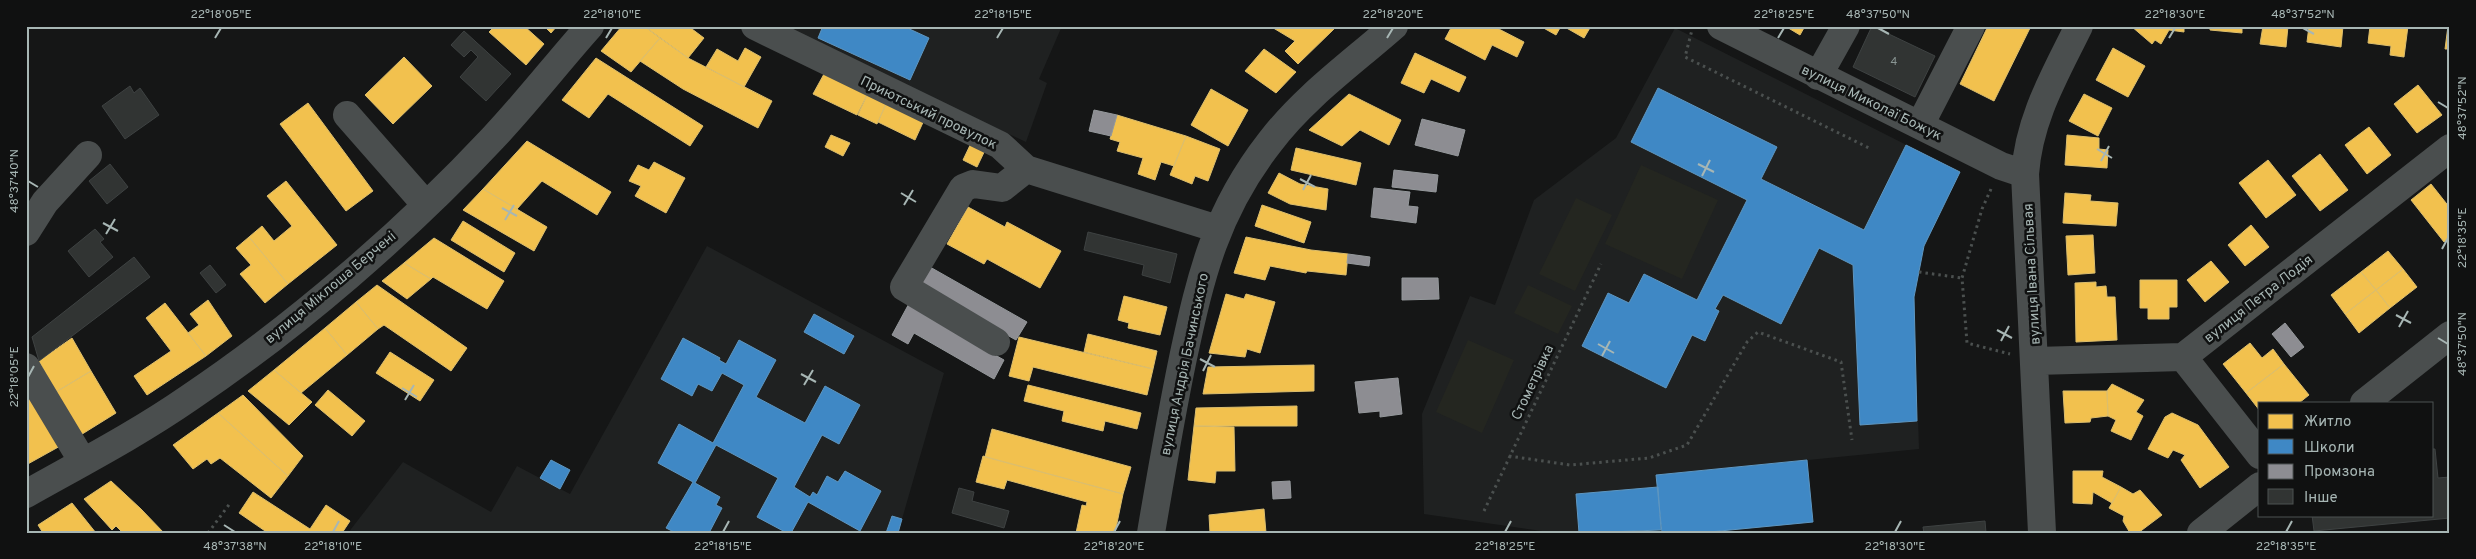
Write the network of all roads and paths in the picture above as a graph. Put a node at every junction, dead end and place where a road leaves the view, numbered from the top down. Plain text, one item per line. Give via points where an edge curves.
1 (590, 26) edge
2 (755, 26) edge
3 (1394, 26) edge
4 (1693, 26) edge
5 (1721, 26) edge
6 (1846, 26) edge
7 (1971, 26) edge
8 (2080, 26) edge
9 (1818, 76) junction
10 (347, 115) dead end
11 (1920, 126) junction
12 (2450, 148) edge
13 (1871, 149) dead end
14 (88, 155) dead end
15 (1026, 169) junction
16 (2013, 170) junction
17 (426, 205) junction
18 (1218, 229) junction
19 (26, 232) edge
20 (1601, 264) dead end
21 (1919, 272) dead end
22 (1962, 278) junction
23 (2450, 335) edge
24 (996, 342) dead end
25 (2183, 357) junction
26 (2035, 361) junction
27 (26, 367) edge
28 (2365, 402) edge
29 (1852, 440) dead end
30 (2258, 452) edge
31 (1510, 456) junction
32 (83, 462) junction
33 (2258, 488) edge
34 (26, 494) edge
35 (231, 502) dead end
36 (1484, 511) dead end
37 (208, 533) edge
38 (1151, 533) edge
39 (2042, 533) edge
40 (2201, 533) edge

1 - 17 street, вулиця Міклоша Берчені via 493,138
2 - 15 street, Приютський провулок via 1000,145
3 - 18 street, вулиця Андрія Бачинського via 1291,117 1251,168
4 - 13 path via 1685,57
5 - 9 street, вулиця Миколаї Божук
6 - 9 street
7 - 11 street
8 - 16 street, вулиця Івана Сільвая via 2040,107 2027,147
9 - 11 street, вулиця Миколаї Божук
10 - 17 street
11 - 16 street, вулиця Миколаї Божук
12 - 25 street, вулиця Петра Лодія
14 - 19 street via 45,202
15 - 18 street, Приютський провулок
15 - 24 street via 1002,188 973,184 963,188 904,287
16 - 22 path via 1982,209
16 - 26 street, вулиця Івана Сільвая
17 - 32 street, вулиця Міклоша Берчені via 333,288 246,357 143,428
18 - 38 street, вулиця Андрія Бачинського via 1199,284
20 - 31 path, Стометрівка
21 - 22 path
22 - 26 path via 1967,343
23 - 28 street
25 - 26 street
25 - 30 street
26 - 39 street, вулиця Івана Сільвая
27 - 32 street
29 - 31 path via 1841,362 1758,332 1747,342 1687,445 1649,458 1570,465
31 - 36 path, Стометрівка
32 - 34 street, вулиця Міклоша Берчені
33 - 40 street
35 - 37 path

